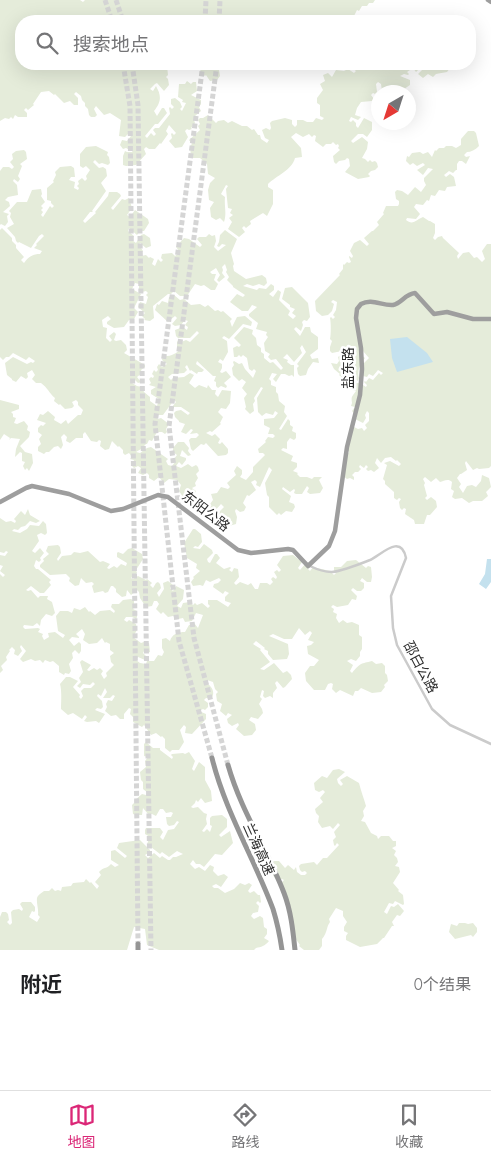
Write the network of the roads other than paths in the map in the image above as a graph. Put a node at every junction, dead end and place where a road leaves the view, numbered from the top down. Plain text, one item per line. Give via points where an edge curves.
1 (491, 319) edge
2 (0, 502) edge
3 (308, 566) junction
4 (491, 744) edge
5 (212, 758) tunnel mouth
6 (228, 765) tunnel mouth
7 (282, 950) edge
8 (295, 950) edge

1 - 3 highway, 盐东路 via 473,319 447,312 434,314 415,293 396,304 369,301 361,304 356,318 362,348 360,395 347,447 335,531 329,546
2 - 3 highway, 东阳公路 via 32,486 69,494 111,511 158,495 168,496 238,550 251,553 293,550
3 - 4 street, 邵白公路 via 332,572 371,559 391,547 405,551 406,558 391,596 396,645 432,709 450,725
5 - 7 highway, 兰海高速 via 228,810 273,911
6 - 8 highway, 兰海高速 via 244,811 284,894

